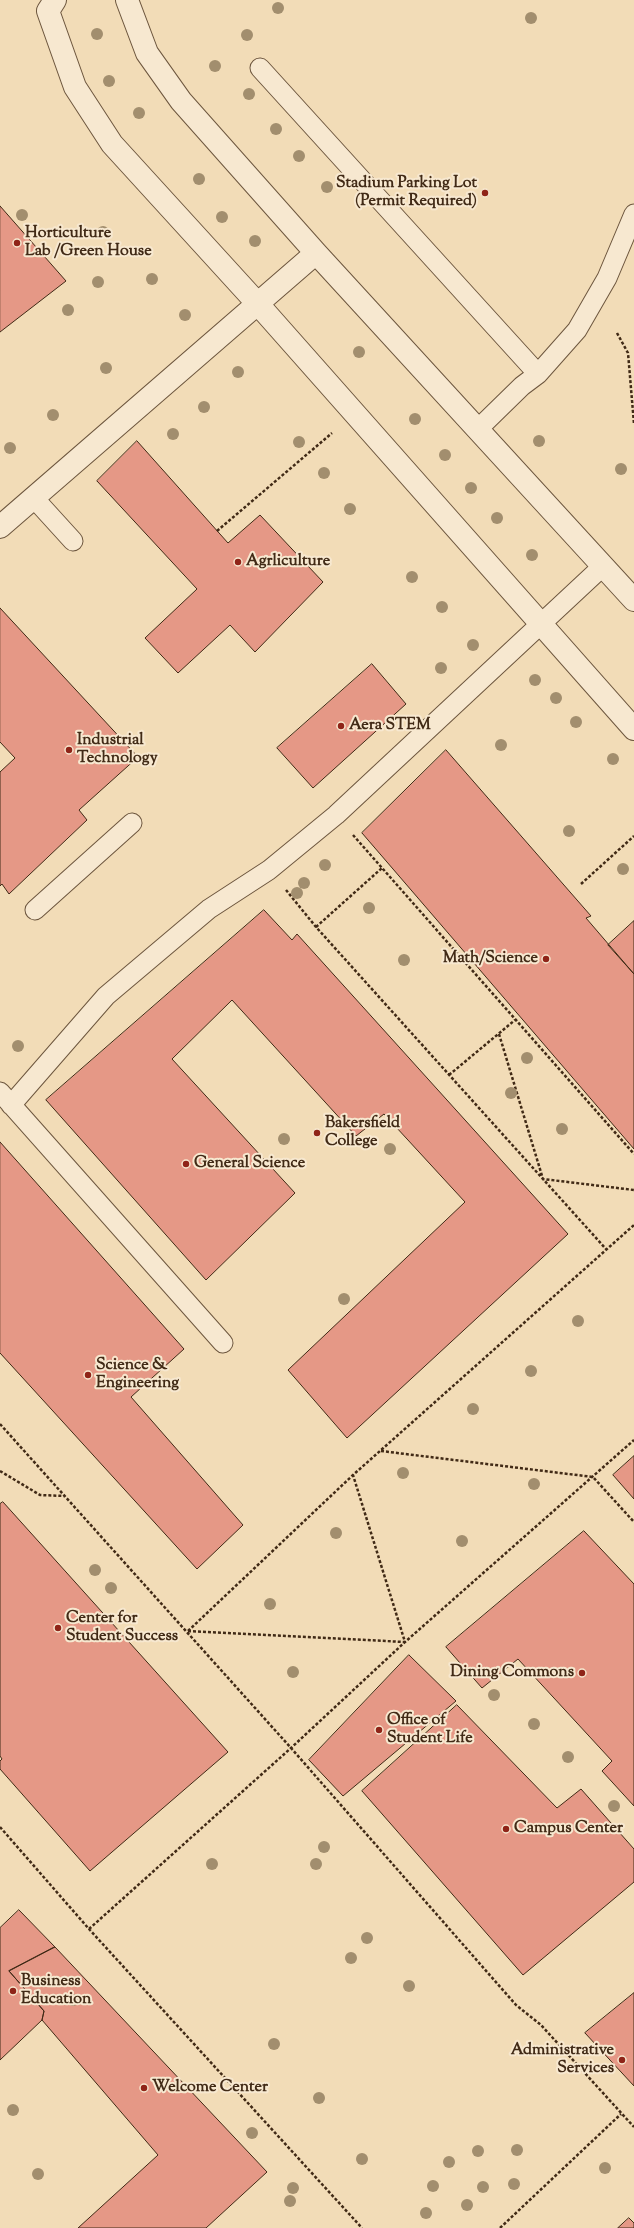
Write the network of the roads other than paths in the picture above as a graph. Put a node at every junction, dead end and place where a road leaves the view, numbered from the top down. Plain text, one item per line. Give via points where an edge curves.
1 (55, 0) edge
2 (127, 0) edge
3 (260, 68) dead end
4 (634, 214) edge
5 (316, 253) junction
6 (257, 303) junction
7 (538, 374) junction
8 (479, 428) junction
9 (33, 497) junction
10 (0, 526) edge
11 (73, 541) dead end
12 (603, 566) junction
13 (634, 600) edge
14 (540, 624) junction
15 (634, 729) edge
16 (132, 822) dead end
17 (35, 910) dead end
18 (6, 1098) edge
19 (223, 1343) dead end

1 - 6 street via 48,11 75,87 112,144
2 - 5 street via 147,53 181,101
3 - 7 lane
4 - 7 lane via 607,278 577,330
5 - 6 street
5 - 8 street
6 - 9 street
6 - 14 street
7 - 8 lane
8 - 12 street
9 - 10 street
9 - 11 lane
12 - 13 street
12 - 14 lane
14 - 15 street
14 - 18 lane via 336,815 269,870 209,910 106,996
16 - 17 lane
18 - 19 lane

